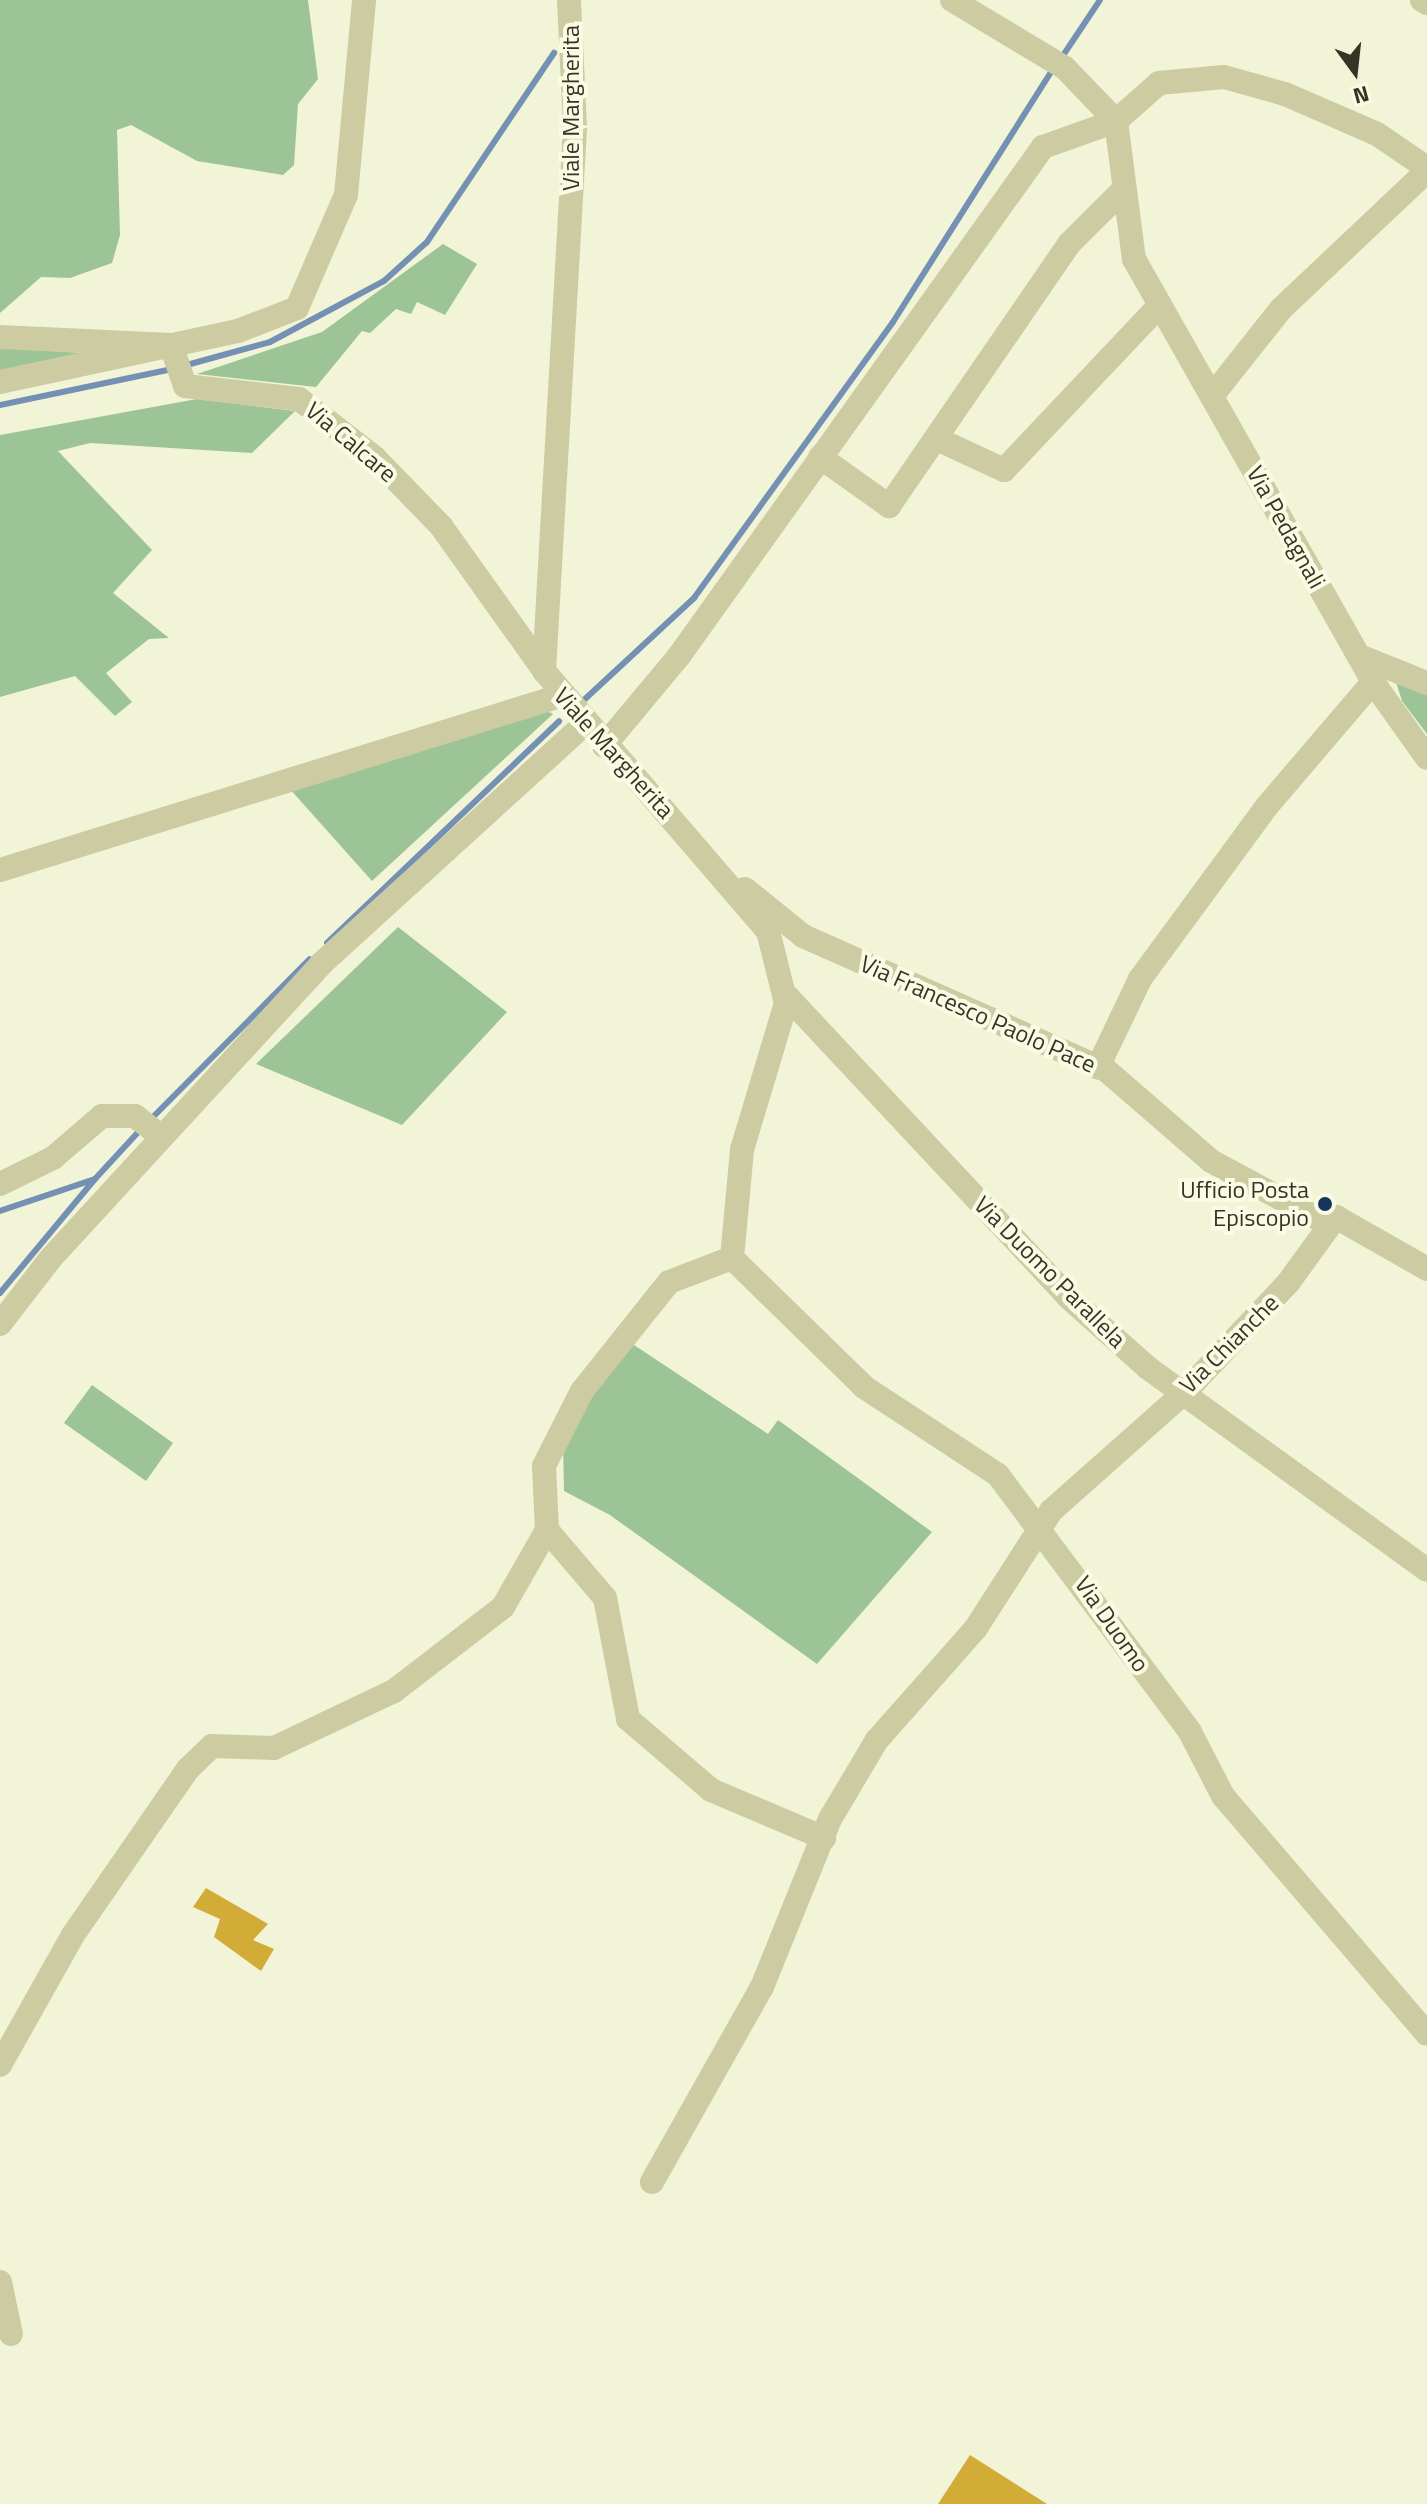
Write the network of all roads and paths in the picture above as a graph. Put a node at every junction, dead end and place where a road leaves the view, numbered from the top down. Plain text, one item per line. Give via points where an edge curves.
1 (364, 0) edge
2 (569, 0) edge
3 (952, 0) edge
4 (1422, 0) edge
5 (1427, 3) edge
6 (1116, 121) junction
7 (1427, 169) edge
8 (1123, 190) junction
9 (1160, 305) junction
10 (0, 337) edge
11 (175, 360) junction
12 (0, 382) edge
13 (1212, 396) junction
14 (937, 439) junction
15 (820, 457) junction
16 (1359, 656) junction
17 (544, 671) junction
18 (1373, 682) junction
19 (1427, 683) edge
20 (560, 696) junction
21 (585, 724) junction
22 (604, 746) junction
23 (1427, 758) edge
24 (706, 857) junction
25 (0, 870) edge
26 (784, 993) junction
27 (1098, 1067) junction
28 (150, 1128) junction
29 (0, 1184) edge
30 (1333, 1221) junction
31 (735, 1265) junction
32 (1427, 1269) edge
33 (0, 1324) edge
34 (1183, 1394) junction
35 (1039, 1526) junction
36 (547, 1530) junction
37 (1427, 1570) edge
38 (824, 1838) junction
39 (1427, 2034) edge
40 (0, 2065) edge
41 (652, 2182) dead end
42 (0, 2282) edge
43 (11, 2334) dead end

1 - 11 street via 346,195 297,308
2 - 17 street, Viale Margherita via 575,128
3 - 6 street via 1065,68
4 - 5 street
6 - 7 street via 1159,83 1224,77 1285,94 1377,134
6 - 8 street, Via Pedagnali
6 - 15 street via 1043,147 1013,181
7 - 13 street via 1281,309
8 - 9 street, Via Pedagnali via 1134,259
8 - 14 street via 1070,243
9 - 13 street, Via Pedagnali
9 - 14 street via 1004,470
10 - 11 street, Via Calcare
11 - 12 street
11 - 17 street, Via Calcare via 185,386 299,399 322,413 441,526
13 - 16 street, Via Pedagnali
14 - 15 street via 889,506
15 - 22 street via 679,656
16 - 18 street, Via Pedagnali
16 - 19 street
17 - 20 street, Viale Margherita
18 - 23 street, Via Pedagnali
18 - 27 street via 1267,806 1140,979
20 - 21 street, Viale Margherita
20 - 25 street
21 - 22 street, Viale Margherita
21 - 28 street
22 - 24 street, Viale Margherita
24 - 26 street, Viale Margherita via 768,931
24 - 27 street, Via Francesco Paolo Pace via 803,936
26 - 31 street, Viale Margherita via 742,1150
26 - 34 street, Via Duomo Parallela via 1068,1297
27 - 30 street, Via Francesco Paolo Pace via 1211,1161
28 - 29 street via 102,1116 53,1158
28 - 33 street
30 - 32 street, Via Francesco Paolo Pace
30 - 34 street, Via Chianche via 1288,1283
31 - 35 street, Via Duomo via 864,1387 998,1475
31 - 36 street via 669,1282 582,1391 544,1466
34 - 35 street, Via Chianche via 1114,1449
34 - 37 street, Via Duomo Parallela
35 - 38 street, Via Chianche via 976,1628 877,1740
35 - 39 street, Via Duomo via 1190,1732 1223,1796
36 - 38 street via 605,1598 628,1719 711,1790
36 - 40 street via 503,1607 394,1691 274,1748 212,1746 196,1761 73,1935
38 - 41 street, Via Chianche via 762,1987
42 - 43 street

